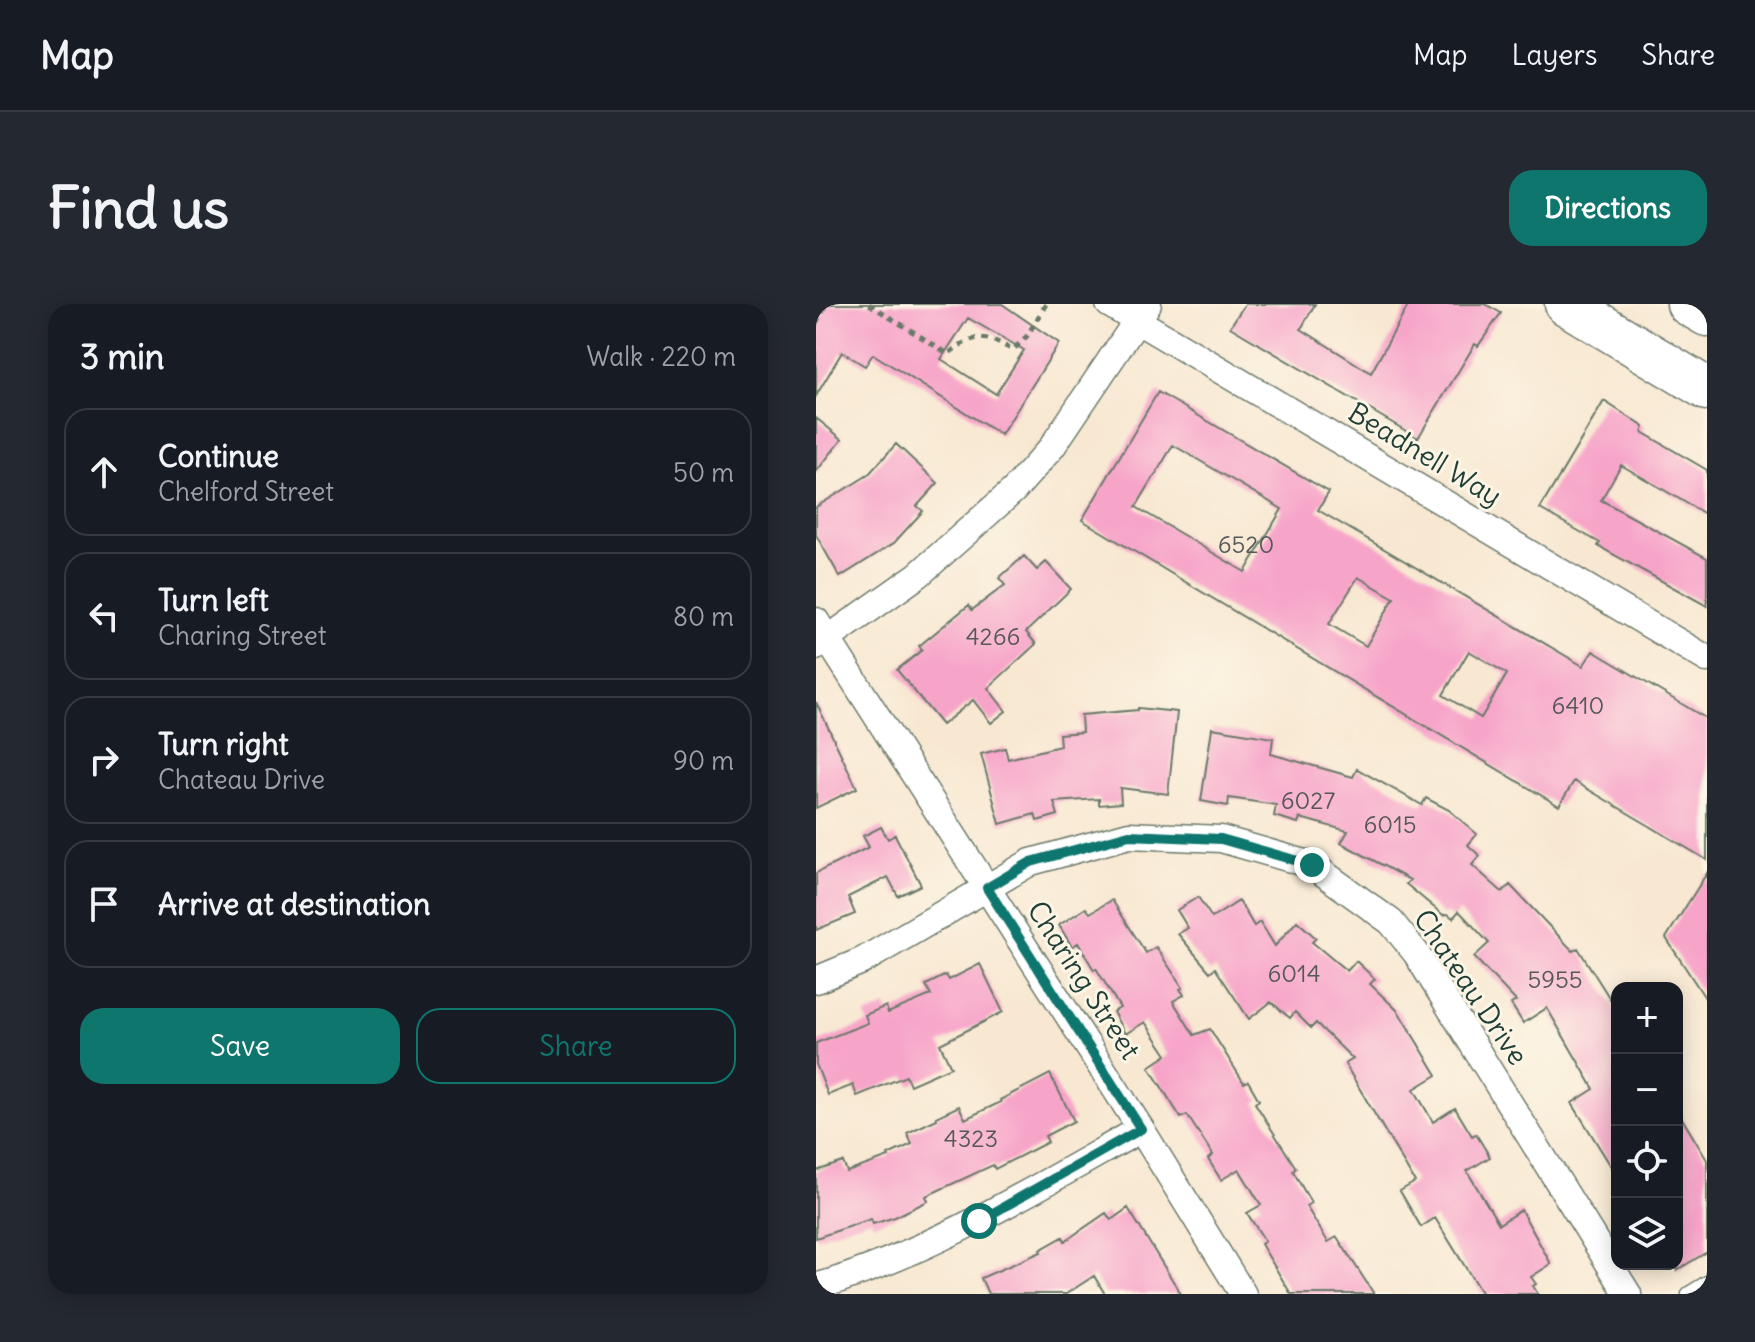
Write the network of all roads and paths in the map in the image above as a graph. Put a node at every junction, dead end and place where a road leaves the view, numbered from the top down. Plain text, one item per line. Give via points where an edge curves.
1 (827, 304) edge
2 (869, 304) edge
3 (1046, 304) edge
4 (1109, 304) edge
5 (1566, 304) edge
6 (1688, 304) edge
7 (1142, 313) edge
8 (1707, 315) edge
9 (816, 323) edge
10 (1707, 389) edge
11 (820, 636) edge
12 (1707, 659) edge
13 (987, 888) junction
14 (816, 980) edge
15 (1141, 1129) junction
16 (1707, 1283) edge
17 (816, 1287) edge
18 (1243, 1294) edge
19 (1628, 1294) edge
20 (1689, 1294) edge

1 - 9 path
2 - 3 path via 948,354 967,339 989,337 1013,350
4 - 7 street, Beadnell Way
5 - 10 main road
6 - 8 main road
7 - 11 street via 1052,447 1014,490 918,575
7 - 12 street, Beadnell Way
11 - 13 street, Charing Street
13 - 14 street, Chateau Drive via 862,961
13 - 15 street, Charing Street
13 - 19 street, Chateau Drive via 1031,862 1129,835 1221,839 1312,865 1391,922 1416,953
15 - 17 street via 979,1221
15 - 18 street, Charing Street
16 - 20 lane

